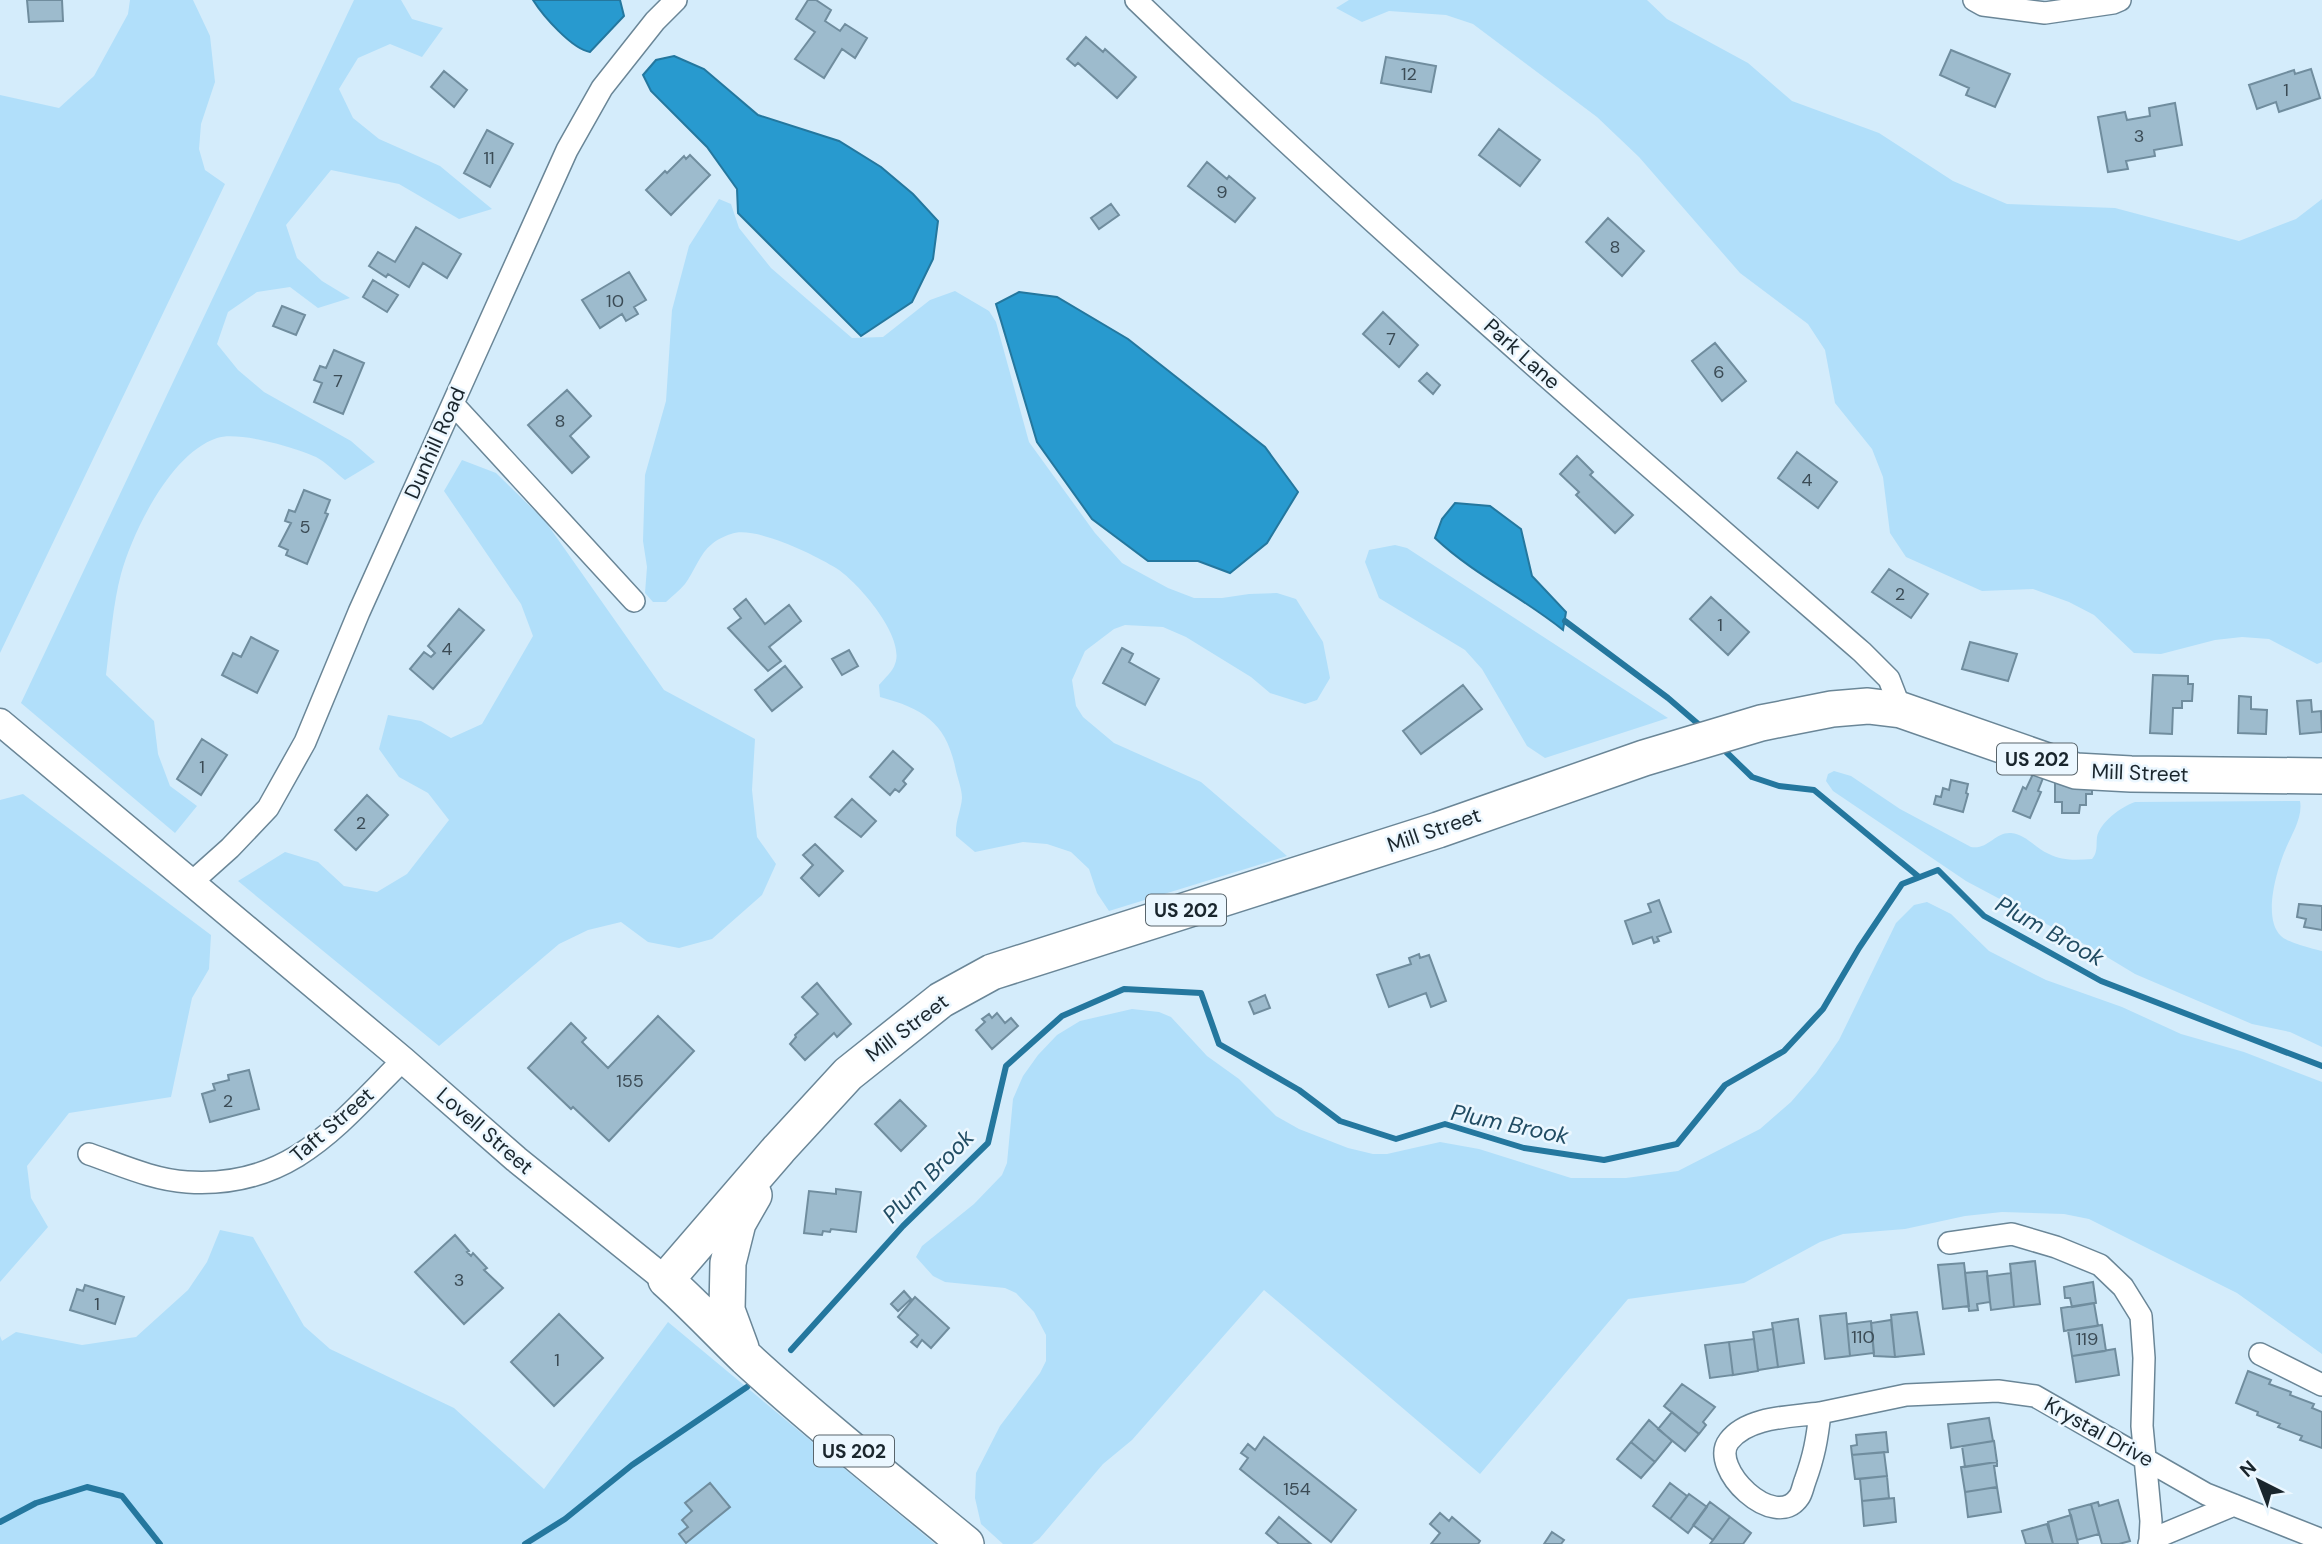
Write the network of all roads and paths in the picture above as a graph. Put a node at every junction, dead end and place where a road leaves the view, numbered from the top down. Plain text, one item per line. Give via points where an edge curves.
1 (676, 0) edge
2 (1136, 0) edge
3 (1974, 0) edge
4 (2120, 0) edge
5 (453, 404) junction
6 (634, 601) dead end
7 (1901, 710) junction
8 (0, 722) edge
9 (2322, 776) edge
10 (192, 882) junction
11 (403, 1060) junction
12 (779, 1149) junction
13 (89, 1154) dead end
14 (1949, 1243) dead end
15 (666, 1280) junction
16 (2260, 1354) dead end
17 (744, 1356) junction
18 (2322, 1385) edge
19 (1820, 1413) junction
20 (2146, 1458) junction
21 (2234, 1505) junction
22 (2322, 1540) edge
23 (2150, 1542) edge
24 (966, 1544) edge

1 - 5 street, Dunhill Road via 598,95 568,150
2 - 7 street, Park Lane via 1377,225 1863,652 1889,679
3 - 4 street via 2045,13
5 - 6 street
5 - 10 street, Dunhill Road via 305,742 268,808
7 - 9 main road, Mill Street / US 202 via 2076,771
7 - 12 main road, Mill Street / US 202 via 1868,706 1832,709 1761,723 992,972 941,1000 848,1074
8 - 10 street, Lovell Street
10 - 11 street, Lovell Street
11 - 13 street, Taft Street via 312,1147 285,1165 254,1177 186,1182 145,1174
11 - 15 street, Lovell Street via 516,1160
12 - 15 main road, Mill Street / US 202
12 - 17 main road, US 202 via 738,1223 728,1263 727,1310
14 - 20 street via 2012,1234 2100,1265 2123,1287 2141,1317
15 - 17 main road, Lovell Street / US 202
16 - 18 street
17 - 24 main road, Lovell Street / US 202
19 - 19 street, Krystal Drive via 1757,1422 1727,1442 1725,1460 1754,1500 1784,1507 1798,1498 1816,1453
19 - 20 street, Krystal Drive via 1906,1395 2023,1394 2035,1396
20 - 21 street, Krystal Drive
20 - 23 street
21 - 22 street, Krystal Drive
21 - 23 street

